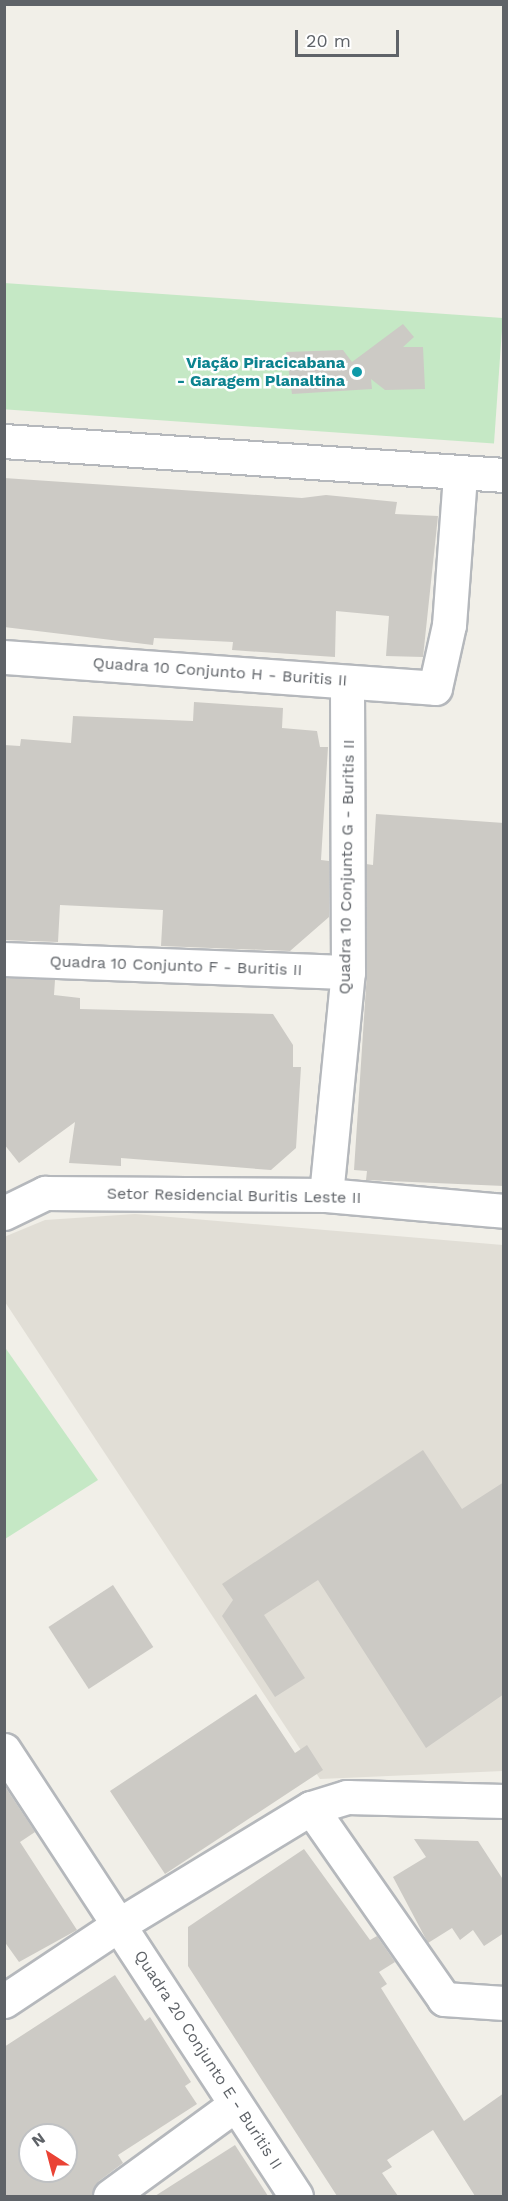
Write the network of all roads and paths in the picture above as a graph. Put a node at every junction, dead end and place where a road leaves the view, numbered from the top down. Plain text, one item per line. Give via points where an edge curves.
1 (4, 441) edge
2 (460, 475) junction
3 (504, 475) edge
4 (4, 657) edge
5 (346, 682) junction
6 (4, 959) edge
7 (348, 972) junction
8 (326, 1195) junction
9 (504, 1211) edge
10 (4, 1213) edge
11 (4, 1750) edge
12 (504, 1801) edge
13 (311, 1808) junction
14 (120, 1923) junction
15 (4, 2001) edge
16 (504, 2003) edge
17 (235, 2104) junction
18 (110, 2196) edge
19 (296, 2196) edge

1 - 2 street
2 - 3 street
2 - 5 street, Quadra 10 Conjunto H - Buritis II via 449,625 435,688
4 - 5 street, Quadra 10 Conjunto H - Buritis II
5 - 7 street, Quadra 10 Conjunto G - Buritis II
6 - 7 street, Quadra 10 Conjunto F - Buritis II
7 - 8 street, Quadra 10 Conjunto G - Buritis II
8 - 9 street, Setor Residencial Buritis Leste II
8 - 10 street, Setor Residencial Buritis Leste II via 45,1193
11 - 14 street
12 - 13 street via 347,1797
13 - 14 street
13 - 16 street via 444,1999
14 - 15 street
14 - 17 street, Quadra 20 Conjunto E - Buritis II
17 - 18 street
17 - 19 street, Quadra 20 Conjunto E - Buritis II

